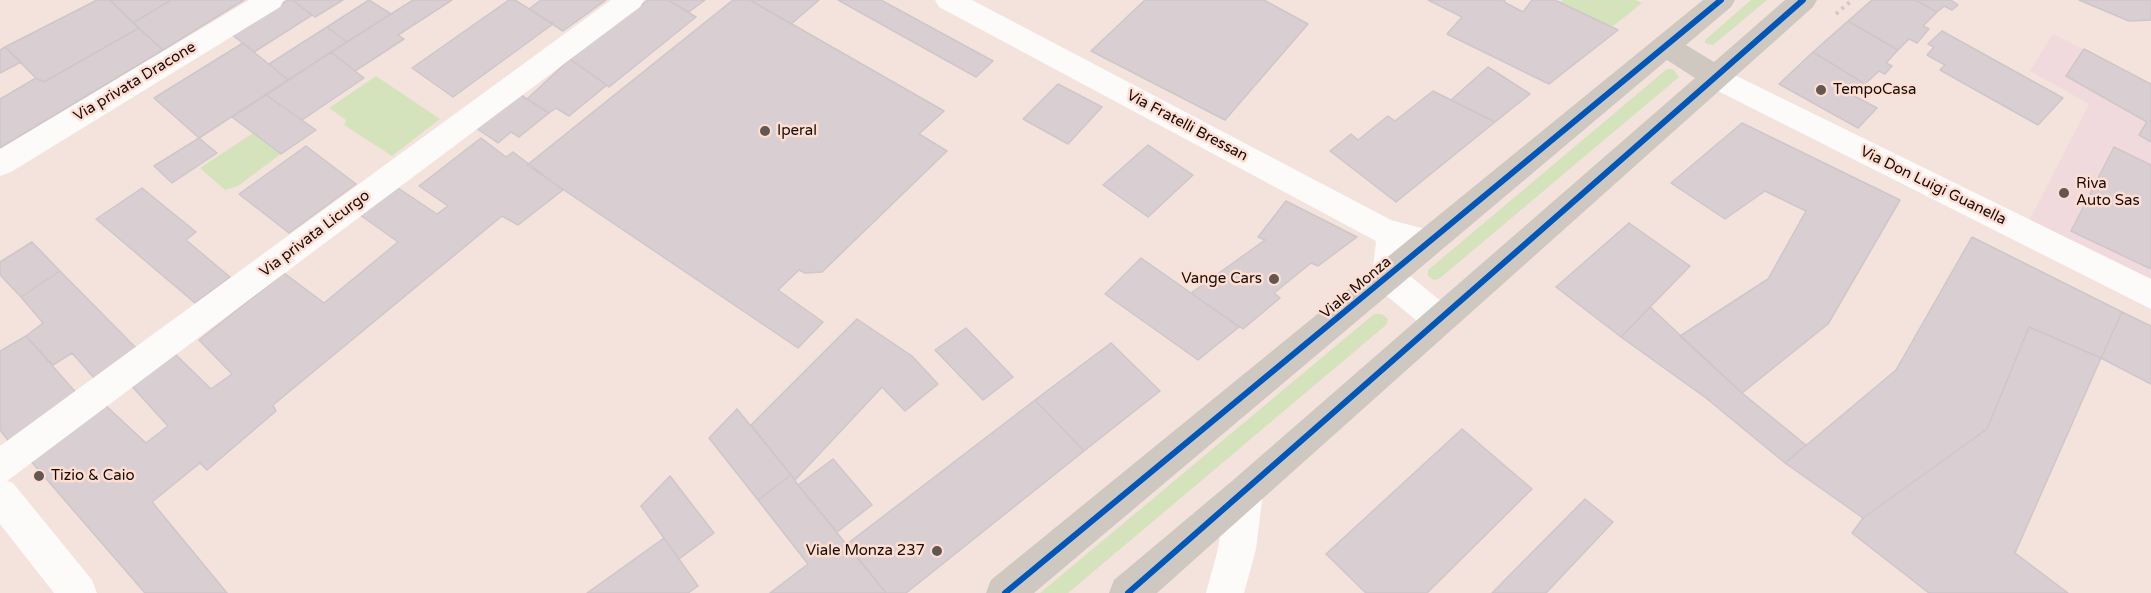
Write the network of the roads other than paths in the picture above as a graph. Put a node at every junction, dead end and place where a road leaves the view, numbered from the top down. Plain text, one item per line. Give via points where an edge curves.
1 (270, 0) edge
2 (630, 0) edge
3 (949, 0) edge
4 (1721, 0) edge
5 (1803, 0) edge
6 (1666, 46) junction
7 (1716, 77) junction
8 (0, 164) edge
9 (1391, 234) junction
10 (1429, 243) junction
11 (1388, 277) junction
12 (2151, 295) edge
13 (1440, 320) junction
14 (0, 467) edge
15 (1245, 493) junction
16 (0, 495) edge
17 (78, 593) edge
18 (1005, 593) edge
19 (1128, 593) edge
20 (1225, 593) edge

1 - 8 street, Via privata Dracone
2 - 14 street, Via privata Licurgo
3 - 9 street, Via Fratelli Bressan
4 - 6 main road, Viale Monza
5 - 7 main road
6 - 7 main road
6 - 10 main road, Viale Monza
7 - 12 street, Via Don Luigi Guanella
7 - 13 main road
9 - 10 street, Via Fratelli Bressan
9 - 11 street
10 - 11 main road, Viale Monza
11 - 13 street
11 - 18 main road, Viale Monza
13 - 15 main road
15 - 19 main road
15 - 20 street via 1237,549
16 - 17 street

